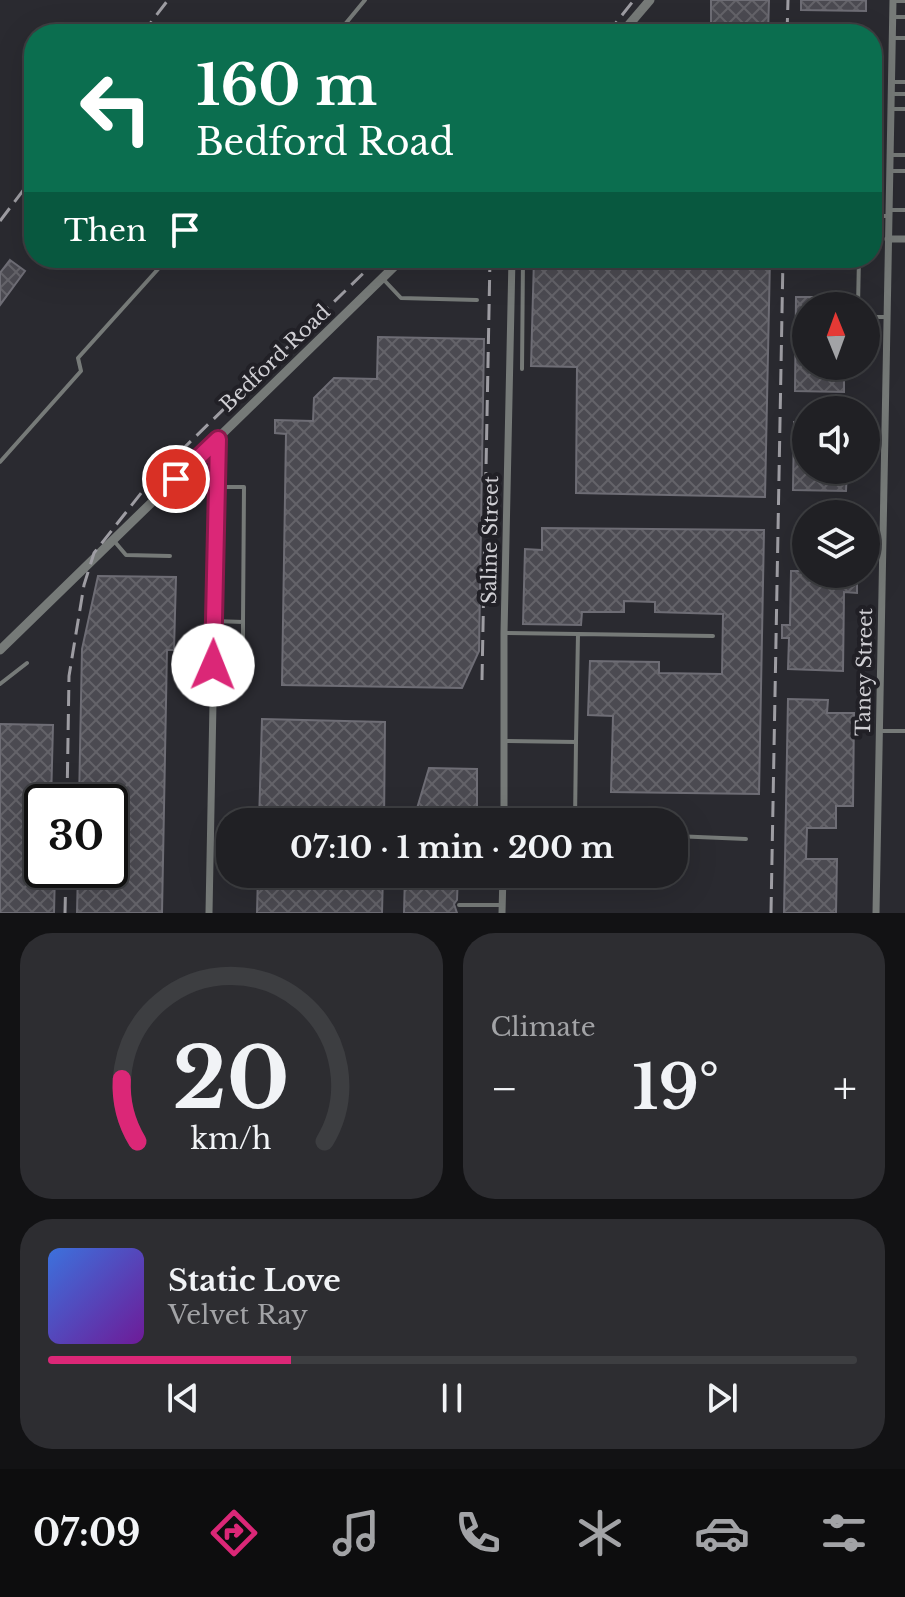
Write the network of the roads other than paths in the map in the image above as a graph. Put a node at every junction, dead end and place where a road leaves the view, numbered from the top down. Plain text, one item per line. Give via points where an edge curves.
1 (365, 0) edge
2 (650, 0) edge
3 (893, 0) edge
4 (905, 1) edge
5 (893, 17) junction
6 (905, 17) edge
7 (345, 24) edge
8 (630, 24) edge
9 (892, 38) junction
10 (905, 38) edge
11 (892, 82) junction
12 (905, 82) edge
13 (891, 94) junction
14 (905, 94) edge
15 (891, 109) junction
16 (905, 109) edge
17 (890, 155) junction
18 (905, 155) edge
19 (890, 171) junction
20 (905, 171) edge
21 (905, 210) edge
22 (889, 213) junction
23 (882, 214) edge
24 (888, 239) junction
25 (905, 239) edge
26 (159, 268) edge
27 (392, 268) edge
28 (512, 268) edge
29 (523, 268) edge
30 (859, 268) edge
31 (382, 278) junction
32 (858, 292) edge
33 (477, 300) dead end
34 (511, 315) junction
35 (522, 315) junction
36 (880, 317) edge
37 (887, 317) junction
38 (522, 369) dead end
39 (218, 439) junction
40 (0, 462) edge
41 (217, 487) junction
42 (113, 540) junction
43 (170, 556) dead end
44 (214, 621) junction
45 (243, 622) junction
46 (504, 633) junction
47 (578, 634) junction
48 (713, 636) dead end
49 (0, 650) edge
50 (27, 663) dead end
51 (0, 684) edge
52 (213, 687) junction
53 (879, 731) junction
54 (905, 731) edge
55 (505, 741) junction
56 (576, 742) junction
57 (504, 808) edge
58 (575, 808) edge
59 (688, 837) edge
60 (746, 839) dead end
61 (503, 888) edge
62 (459, 905) dead end
63 (502, 909) edge
64 (209, 913) edge
65 (876, 913) edge

1 - 7 lane
2 - 8 street
3 - 4 lane
3 - 5 street, Taney Street
5 - 6 lane
5 - 9 street, Taney Street
9 - 10 lane
9 - 11 street, Taney Street
11 - 12 lane
11 - 13 street, Taney Street
13 - 14 lane
13 - 15 street, Taney Street
15 - 16 lane
15 - 17 street, Taney Street
17 - 18 lane
17 - 19 street, Taney Street
19 - 20 lane
19 - 22 street, Taney Street
21 - 22 lane
22 - 23 lane
22 - 24 street, Taney Street
24 - 25 street
24 - 37 street, Taney Street
26 - 40 lane via 78,358 81,371
27 - 31 street, Bedford Road
28 - 34 street, Saline Street
29 - 35 lane
30 - 32 lane
31 - 33 lane via 401,298
31 - 39 street, Bedford Road
34 - 35 lane
34 - 46 street, Saline Street
35 - 38 lane
36 - 37 lane
37 - 53 street, Taney Street
39 - 41 street
39 - 42 street, Bedford Road
41 - 44 street
41 - 45 lane via 244,487
42 - 43 lane via 126,555
42 - 49 street, Bedford Road
44 - 45 lane
44 - 52 street
45 - 52 lane via 243,687
46 - 47 lane
46 - 55 street, Saline Street
47 - 48 lane
47 - 56 lane
50 - 51 lane
52 - 64 street
53 - 54 lane
53 - 65 street, Taney Street
55 - 56 lane
55 - 57 street, Saline Street
56 - 58 lane
59 - 60 lane
61 - 63 street
62 - 63 lane

